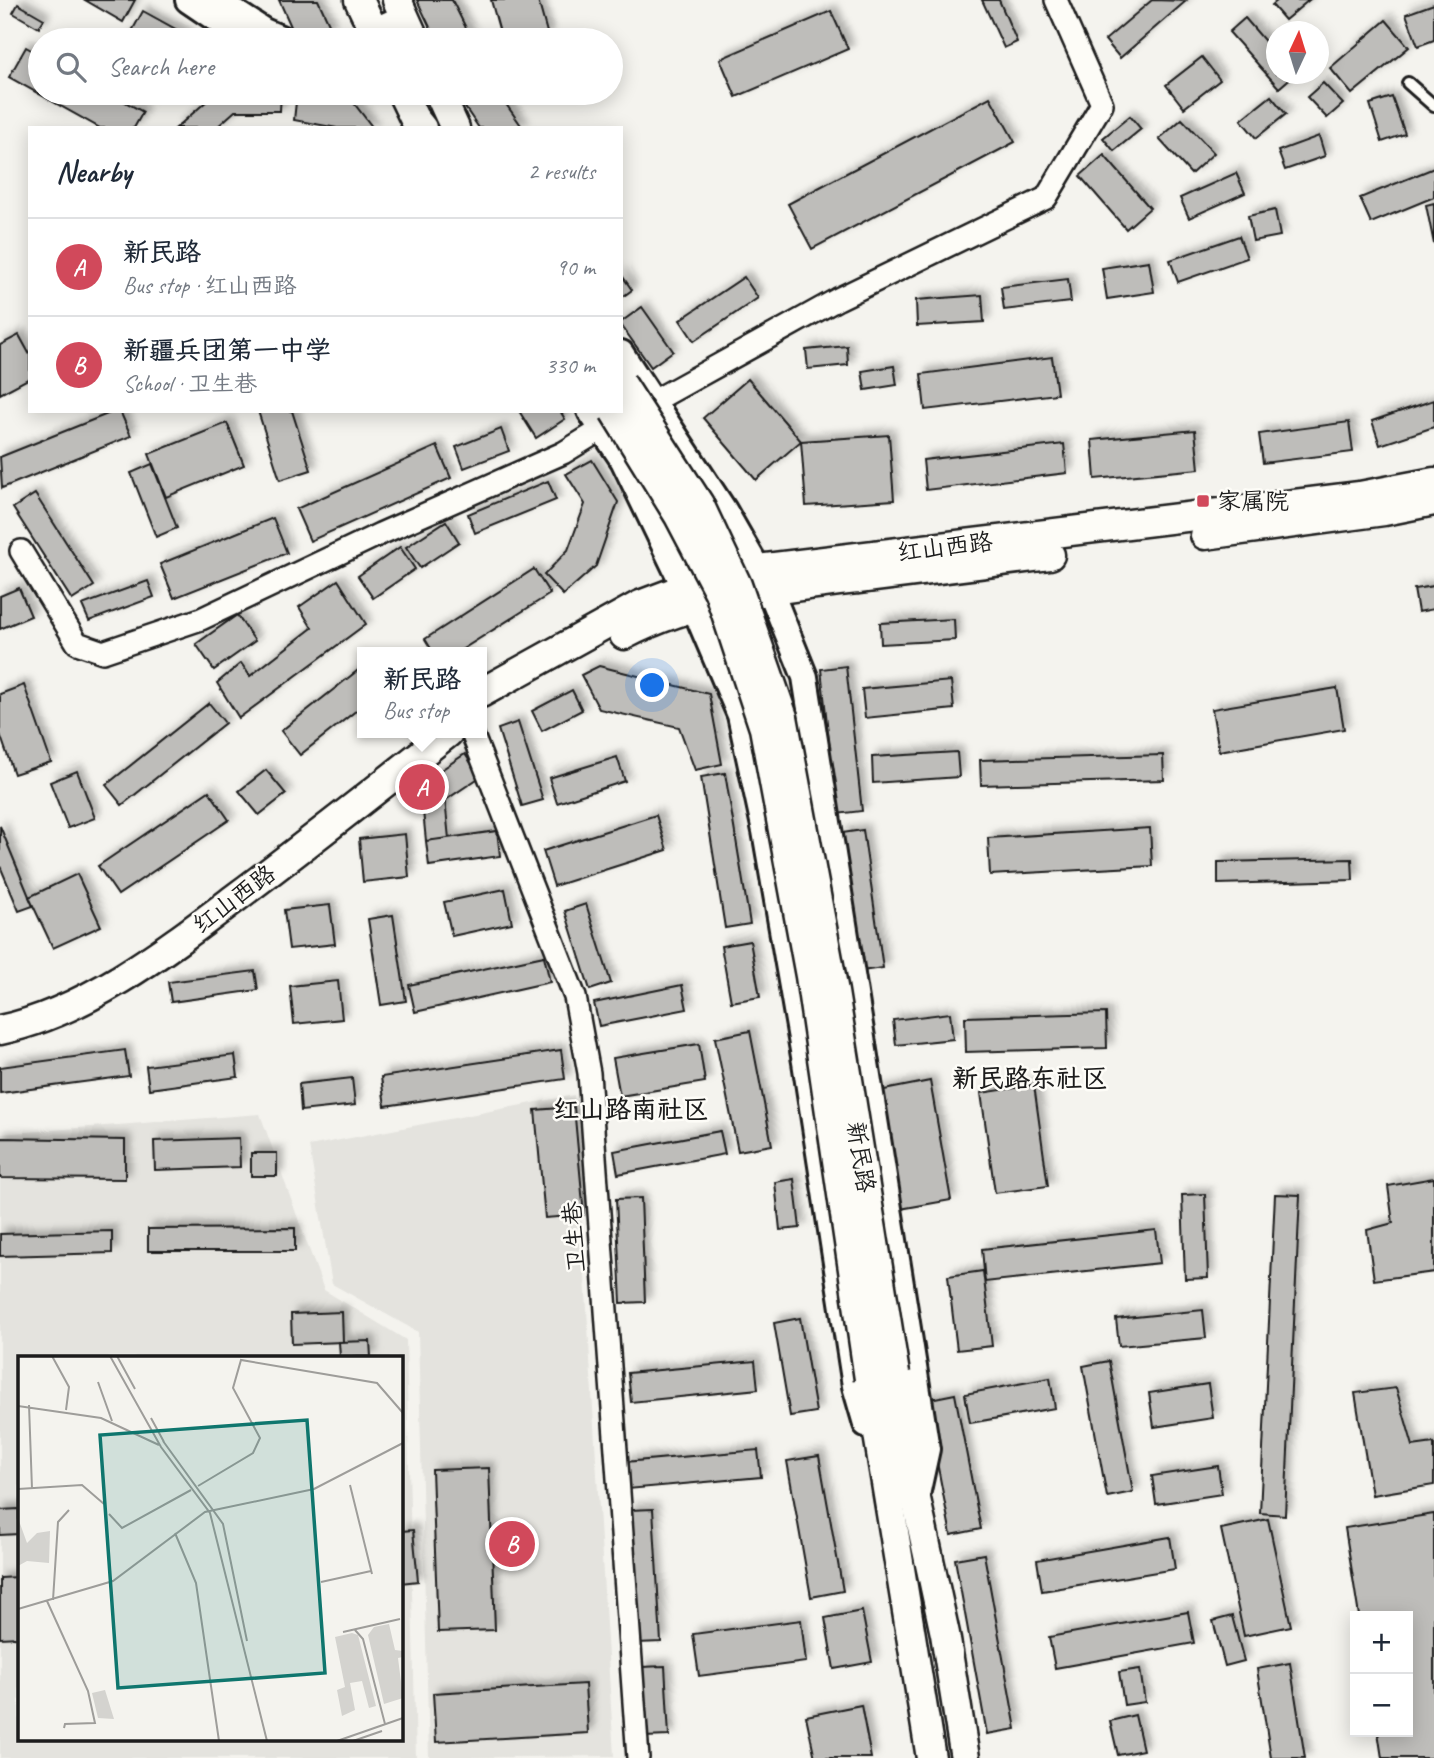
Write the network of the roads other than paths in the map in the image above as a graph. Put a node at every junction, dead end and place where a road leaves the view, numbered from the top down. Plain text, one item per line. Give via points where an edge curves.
1 (188, 0) edge
2 (216, 0) edge
3 (359, 0) edge
4 (1056, 0) edge
5 (405, 19) edge
6 (229, 28) edge
7 (259, 28) edge
8 (368, 28) edge
9 (388, 28) edge
10 (1408, 83) dead end
11 (399, 105) edge
12 (408, 105) edge
13 (446, 105) edge
14 (451, 105) edge
15 (1434, 106) edge
16 (418, 125) edge
17 (454, 126) edge
18 (469, 126) edge
19 (623, 357) edge
20 (623, 386) edge
21 (652, 402) junction
22 (602, 417) edge
23 (1434, 482) edge
24 (1434, 501) edge
25 (21, 551) dead end
26 (764, 580) junction
27 (690, 598) junction
28 (487, 690) edge
29 (487, 707) edge
30 (417, 738) edge
31 (442, 738) edge
32 (474, 738) edge
33 (0, 1021) edge
34 (0, 1030) edge
35 (882, 1376) junction
36 (887, 1496) junction
37 (916, 1499) junction
38 (638, 1758) edge
39 (931, 1758) edge
40 (965, 1758) edge

1 - 6 street
2 - 7 street
3 - 8 main road
4 - 21 street via 1102,104 1046,198 838,299
5 - 9 street
10 - 15 lane
11 - 16 street
12 - 16 main road
13 - 17 main road
14 - 18 street
19 - 21 street
20 - 35 main road, 新民路, bridge via 699,504 737,585 783,717 834,992
21 - 26 street
22 - 25 street via 563,453 201,619 103,652 77,643
22 - 27 street
22 - 35 main road, 新民路, bridge via 680,516 719,592 764,728
23 - 26 main road, 红山西路
24 - 26 main road, 红山西路 via 1290,525
26 - 27 main road, 红山西路
26 - 37 street via 805,677 927,1449
27 - 28 main road, 红山西路 via 640,605
27 - 29 main road, 红山西路
27 - 36 street via 743,728 765,831 855,1386
30 - 33 main road, 红山西路 via 165,930 62,995
31 - 34 main road, 红山西路 via 177,942 63,1009
32 - 38 street, 卫生巷 via 575,998 589,1073
35 - 36 main road, 新民路
35 - 37 main road, 新民路
36 - 39 main road, 新民路
37 - 40 main road, 新民路

